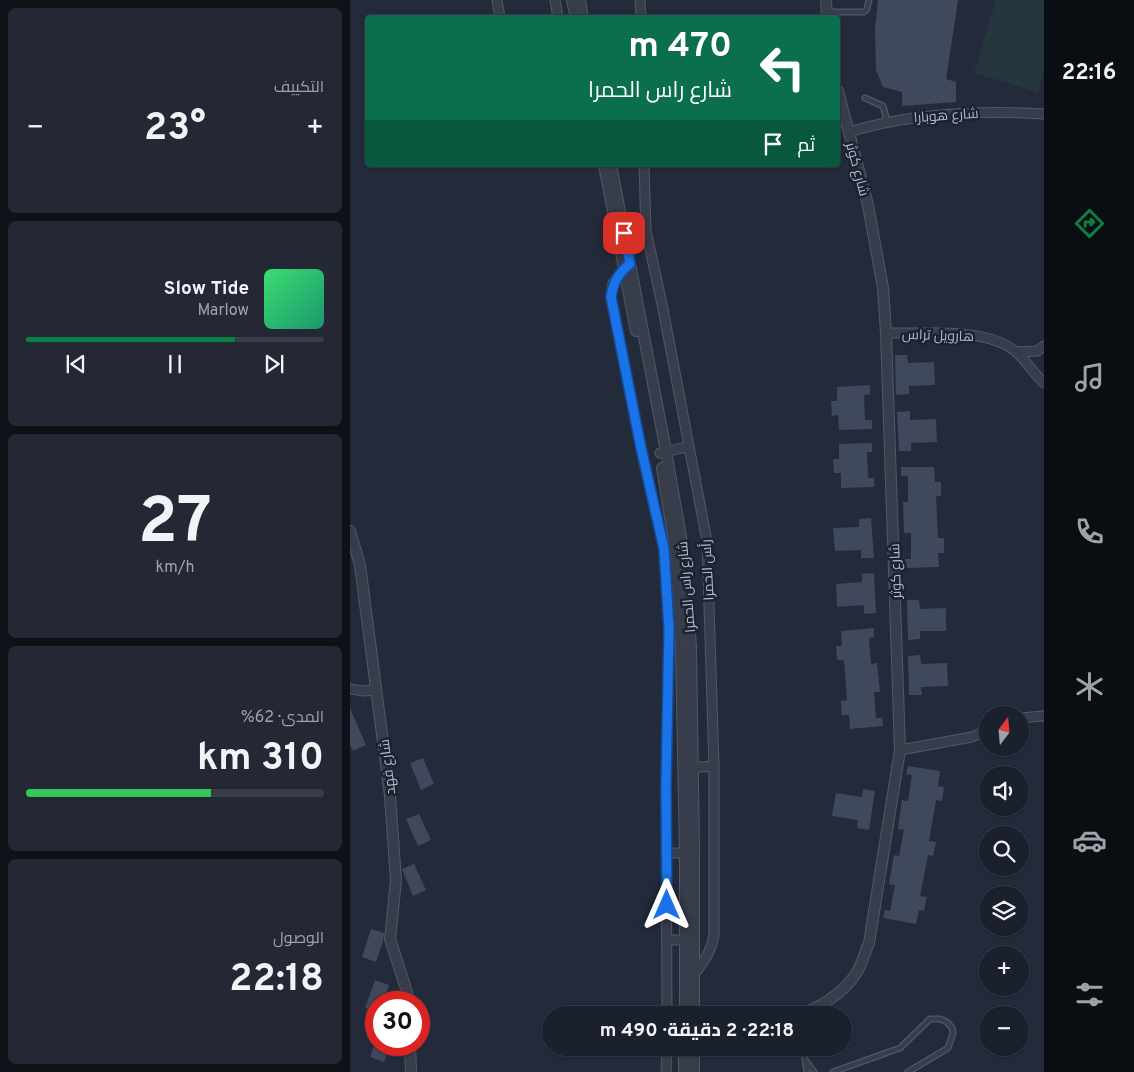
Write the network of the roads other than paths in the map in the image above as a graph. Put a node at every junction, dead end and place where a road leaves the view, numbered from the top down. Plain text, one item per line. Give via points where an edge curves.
1 (497, 0) edge
2 (555, 0) edge
3 (572, 0) edge
4 (580, 0) edge
5 (640, 0) edge
6 (826, 0) edge
7 (869, 0) edge
8 (500, 15) edge
9 (558, 15) edge
10 (575, 15) edge
11 (582, 15) edge
12 (641, 15) edge
13 (827, 15) edge
14 (840, 98) edge
15 (866, 98) dead end
16 (1044, 114) edge
17 (887, 121) junction
18 (849, 132) junction
19 (604, 167) edge
20 (611, 167) edge
21 (644, 167) edge
22 (646, 231) junction
23 (622, 242) junction
24 (626, 266) junction
25 (886, 333) junction
26 (1044, 346) edge
27 (1016, 352) junction
28 (1044, 383) edge
29 (689, 448) junction
30 (663, 452) junction
31 (350, 531) edge
32 (674, 548) junction
33 (350, 689) edge
34 (376, 690) junction
35 (1044, 716) edge
36 (1029, 717) edge
37 (979, 734) edge
38 (900, 750) junction
39 (714, 766) junction
40 (688, 768) junction
41 (666, 852) junction
42 (689, 853) junction
43 (667, 940) junction
44 (689, 940) junction
45 (694, 976) junction
46 (407, 991) edge
47 (667, 1006) edge
48 (685, 1006) edge
49 (694, 1006) edge
50 (816, 1006) edge
51 (410, 1056) edge
52 (667, 1056) edge
53 (684, 1056) edge
54 (694, 1056) edge
55 (805, 1056) edge
56 (806, 1060) junction
57 (411, 1072) edge
58 (666, 1072) edge
59 (684, 1072) edge
60 (694, 1072) edge
61 (807, 1072) edge
62 (814, 1072) edge
63 (833, 1072) edge
64 (908, 1072) edge

1 - 8 street
2 - 9 street
3 - 10 street
4 - 11 street
5 - 12 street
6 - 13 street
7 - 13 lane via 864,12
14 - 18 street, شارع كوثر
15 - 17 lane via 883,106
16 - 17 street, شارع هوبارا via 962,113
17 - 18 street, شارع هوبارا
18 - 25 street, شارع كوثر via 868,205 883,288
19 - 23 street, شارع راس الحمرا
20 - 23 street, شارع راس الحمرا
21 - 22 street, رأس الحمرا
22 - 23 street
22 - 29 street, رأس الحمرا
23 - 24 street, شارع راس الحمرا
24 - 30 street, شارع راس الحمرا
24 - 32 street via 613,283 611,297 641,448
25 - 27 street, هارويل تراس via 968,334 998,340
25 - 38 street, شارع كوثر
26 - 27 street
27 - 28 street, هارويل تراس
29 - 30 street
29 - 39 street, رأس الحمرا via 707,541
30 - 32 street, شارع راس الحمرا
31 - 34 street, شارع فهد via 360,565
32 - 40 street, شارع راس الحمرا via 691,648
32 - 41 street via 669,629
33 - 34 street
34 - 46 street, شارع فهد via 390,796 396,880 390,939
35 - 36 street
37 - 38 street
38 - 50 street, شارع كوثر via 869,943 857,972 840,992
39 - 40 street
39 - 45 street, رأس الحمرا via 714,935 710,953
40 - 42 street, شارع راس الحمرا
41 - 42 street
41 - 43 street
42 - 44 street, شارع راس الحمرا
43 - 44 street
43 - 47 street
44 - 45 street, شارع راس الحمرا
44 - 48 street, شارع راس الحمرا
45 - 49 street, شارع راس الحمرا
51 - 57 street
52 - 58 street
53 - 59 street
54 - 60 street
55 - 56 lane
56 - 61 lane
56 - 62 lane
63 - 64 lane via 900,1048 930,1019 947,1022 953,1033 948,1048

